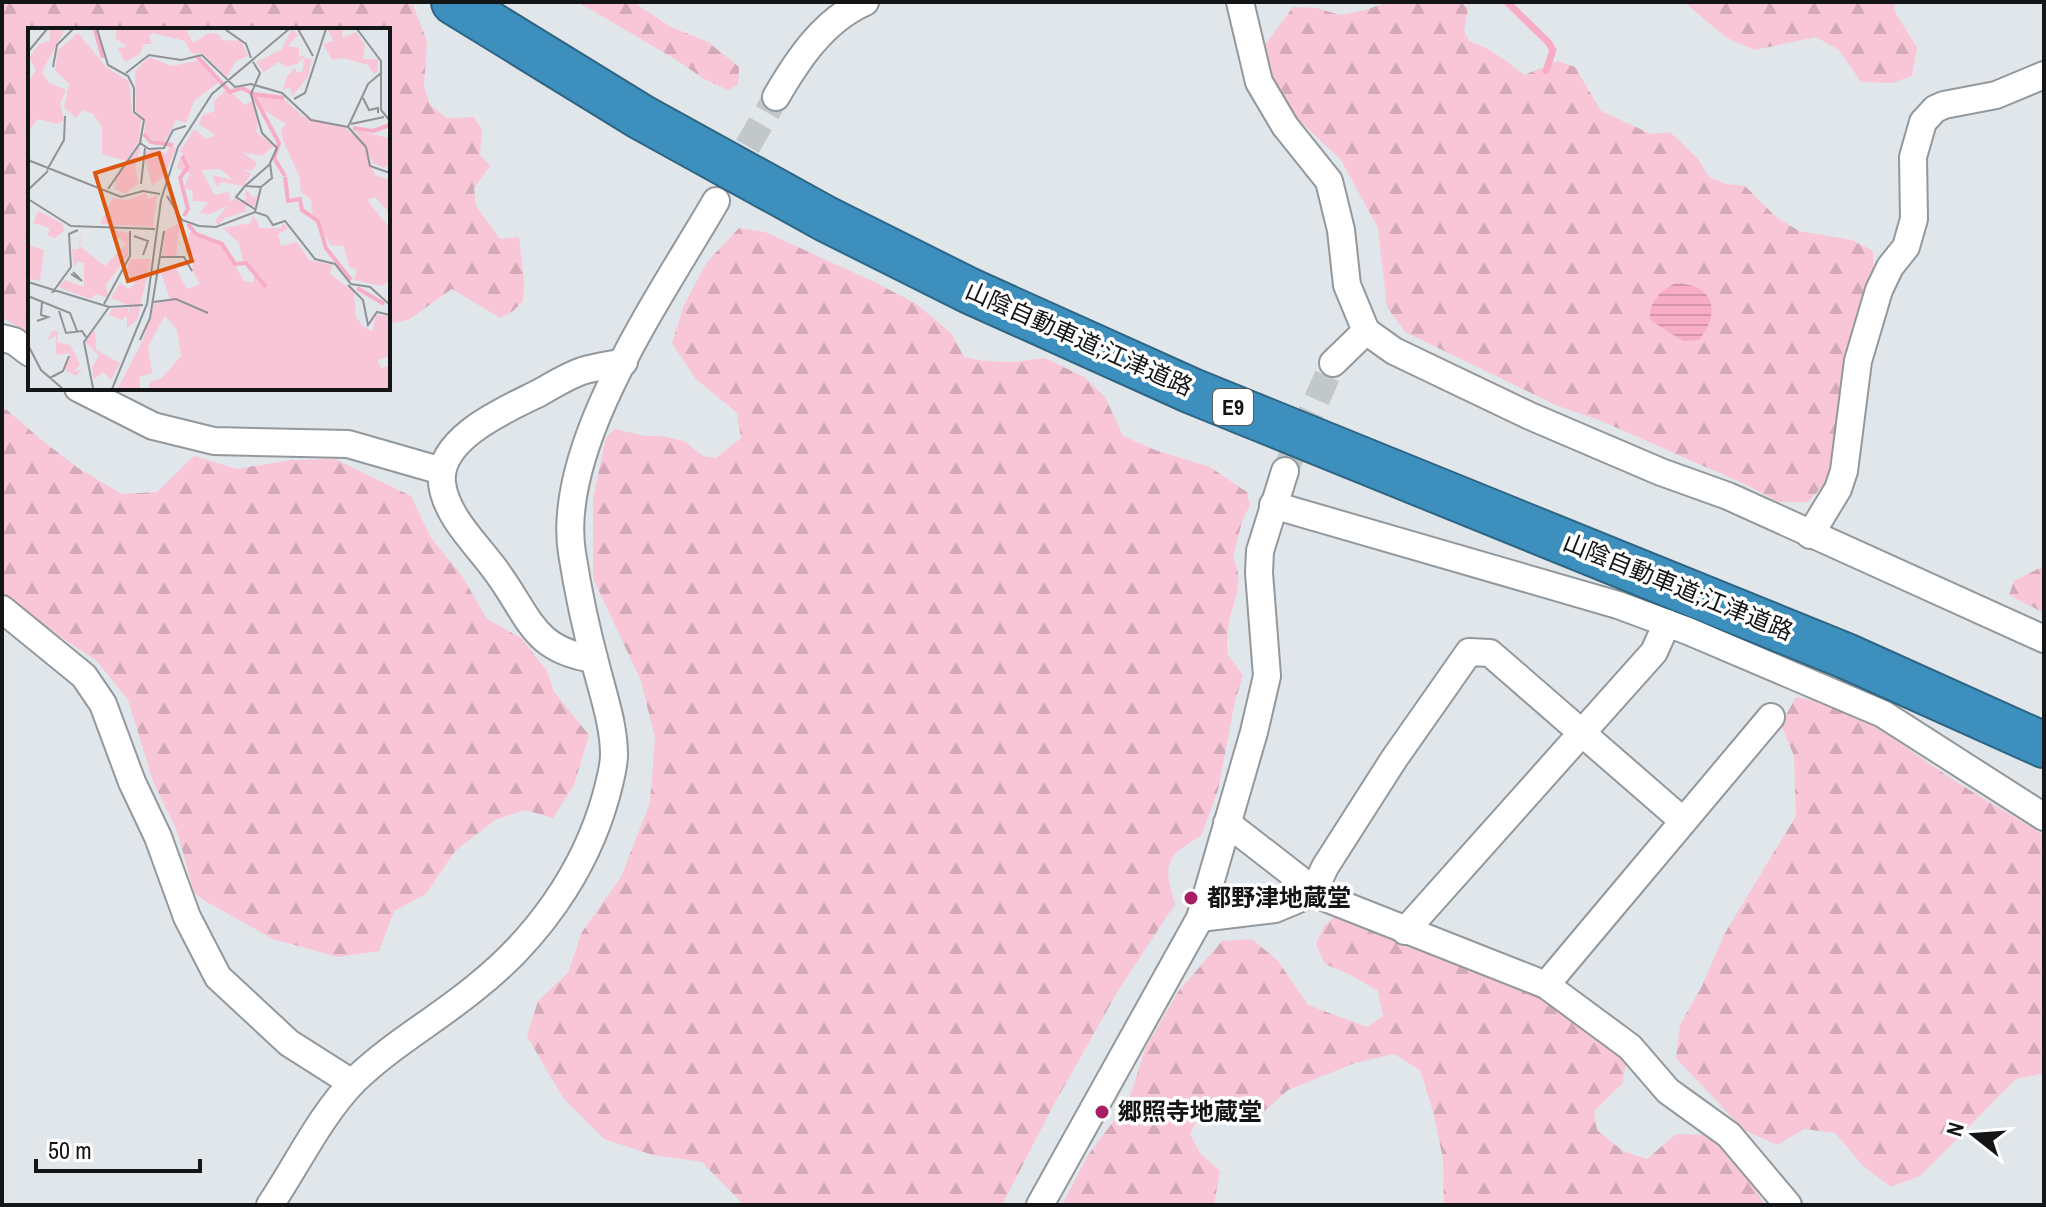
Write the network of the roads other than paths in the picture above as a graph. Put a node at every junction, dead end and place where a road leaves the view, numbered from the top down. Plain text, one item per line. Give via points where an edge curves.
1 (454, 2) edge
2 (865, 2) edge
3 (1240, 2) edge
4 (2044, 75) edge
5 (776, 97) tunnel mouth
6 (716, 201) tunnel mouth
7 (1366, 331) junction
8 (2, 338) edge
9 (28, 352) edge
10 (624, 362) junction
11 (1333, 363) tunnel mouth
12 (82, 390) edge
13 (442, 471) junction
14 (1285, 471) tunnel mouth
15 (1273, 505) junction
16 (1810, 535) junction
17 (2, 609) edge
18 (1667, 623) junction
19 (2044, 639) edge
20 (594, 659) junction
21 (1771, 717) dead end
22 (1582, 733) junction
23 (2044, 745) edge
24 (2044, 817) edge
25 (1682, 820) junction
26 (1227, 823) junction
27 (1313, 893) junction
28 (1200, 918) junction
29 (1405, 931) junction
30 (1546, 985) junction
31 (352, 1083) junction
32 (270, 1205) edge
33 (1040, 1205) edge
34 (1788, 1205) edge

1 - 23 highway, 山陰自動車道;江津道路 / E9 via 641,117 970,291 1192,391 1832,650
2 - 5 street via 822,31
3 - 7 street via 1259,82 1285,126 1329,181 1347,285
4 - 16 street via 1996,95 1944,105 1923,122 1913,157 1914,219 1906,247 1879,290 1858,361 1844,471
6 - 10 street
7 - 11 street
7 - 16 street via 1394,351 1530,416
8 - 9 street
10 - 13 street via 581,371 485,422 462,439
10 - 20 street via 583,451 571,516 571,551
12 - 13 street via 153,426 214,441 348,444
13 - 20 street via 451,511 537,633 555,649
14 - 15 street
15 - 18 street
15 - 26 street via 1259,573 1267,676
16 - 19 street
17 - 31 street via 84,676 103,704 187,917 218,977 289,1043
18 - 22 street via 1654,652
18 - 24 street via 1883,714
20 - 31 street via 614,756 606,797 567,885 513,956
21 - 25 street
22 - 25 street
22 - 27 street via 1490,653 1469,652 1386,771
22 - 29 street
25 - 30 street
26 - 27 street
26 - 28 street
27 - 28 street via 1275,909
27 - 29 street
28 - 33 street
29 - 30 street
30 - 34 street via 1630,1047 1668,1091 1729,1135
31 - 32 street

